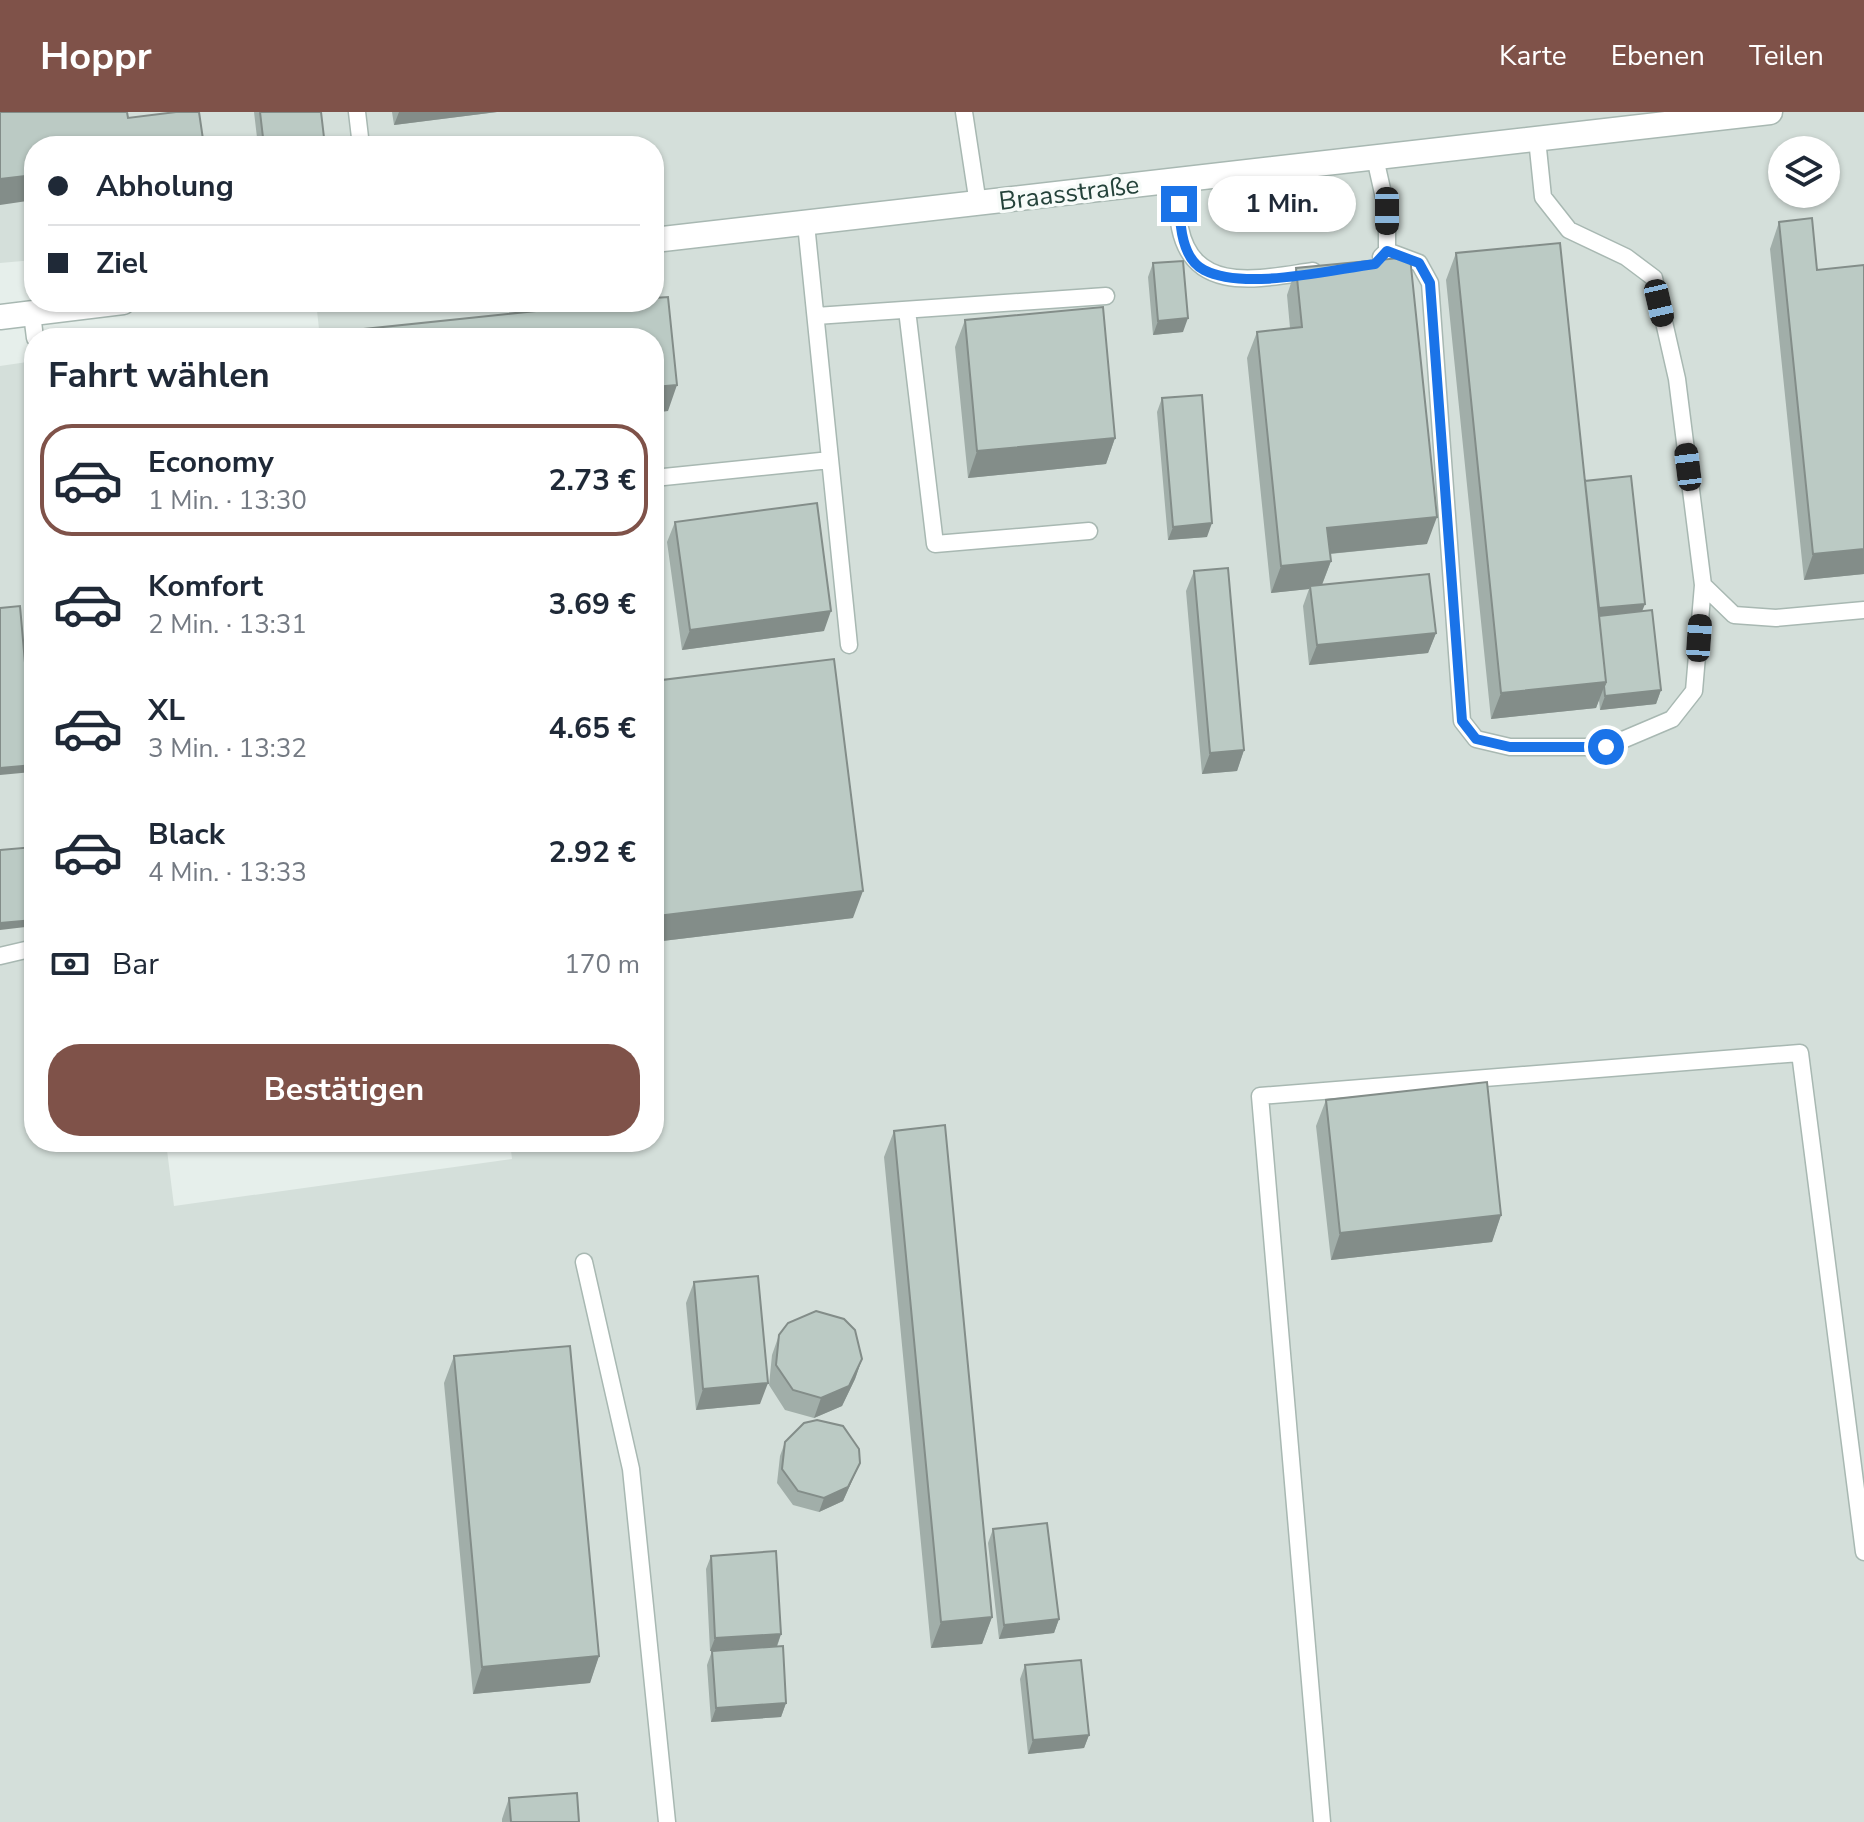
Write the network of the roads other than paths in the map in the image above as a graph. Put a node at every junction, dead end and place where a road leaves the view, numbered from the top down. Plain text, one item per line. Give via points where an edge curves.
1 (357, 112) edge
2 (964, 112) edge
3 (1770, 112) edge
4 (360, 136) edge
5 (1537, 139) junction
6 (1375, 158) junction
7 (1177, 179) junction
8 (978, 204) junction
9 (806, 224) junction
10 (664, 239) edge
11 (1387, 251) junction
12 (1360, 265) edge
13 (1332, 269) edge
14 (1106, 296) dead end
15 (907, 310) junction
16 (86, 312) edge
17 (816, 316) junction
18 (0, 317) edge
19 (33, 326) edge
20 (830, 460) junction
21 (664, 477) edge
22 (1089, 531) dead end
23 (1703, 585) junction
24 (1864, 610) edge
25 (849, 645) dead end
26 (24, 950) edge
27 (0, 956) edge
28 (584, 1262) dead end
29 (1864, 1552) edge
30 (667, 1822) edge
31 (1322, 1822) edge

1 - 4 lane
2 - 8 lane
3 - 5 street, Braasstraße
5 - 6 street, Braasstraße
5 - 23 lane via 1543,197 1569,230 1626,257 1654,278 1677,379
6 - 7 street, Braasstraße
6 - 11 lane via 1387,211
7 - 8 street, Braasstraße
7 - 13 lane via 1180,228 1190,256 1203,270 1245,280
8 - 9 street, Braasstraße
9 - 10 street, Braasstraße
9 - 17 lane
11 - 12 lane via 1375,264
11 - 23 lane via 1419,263 1430,283 1462,721 1476,739 1510,747 1606,747 1672,719 1694,691
14 - 15 lane
15 - 17 lane
15 - 22 lane via 935,544
16 - 19 street
17 - 20 lane
18 - 19 street
20 - 21 lane
20 - 25 lane
23 - 24 lane via 1734,615 1776,618
26 - 27 lane
28 - 30 lane via 631,1469
29 - 31 lane via 1800,1053 1260,1096

